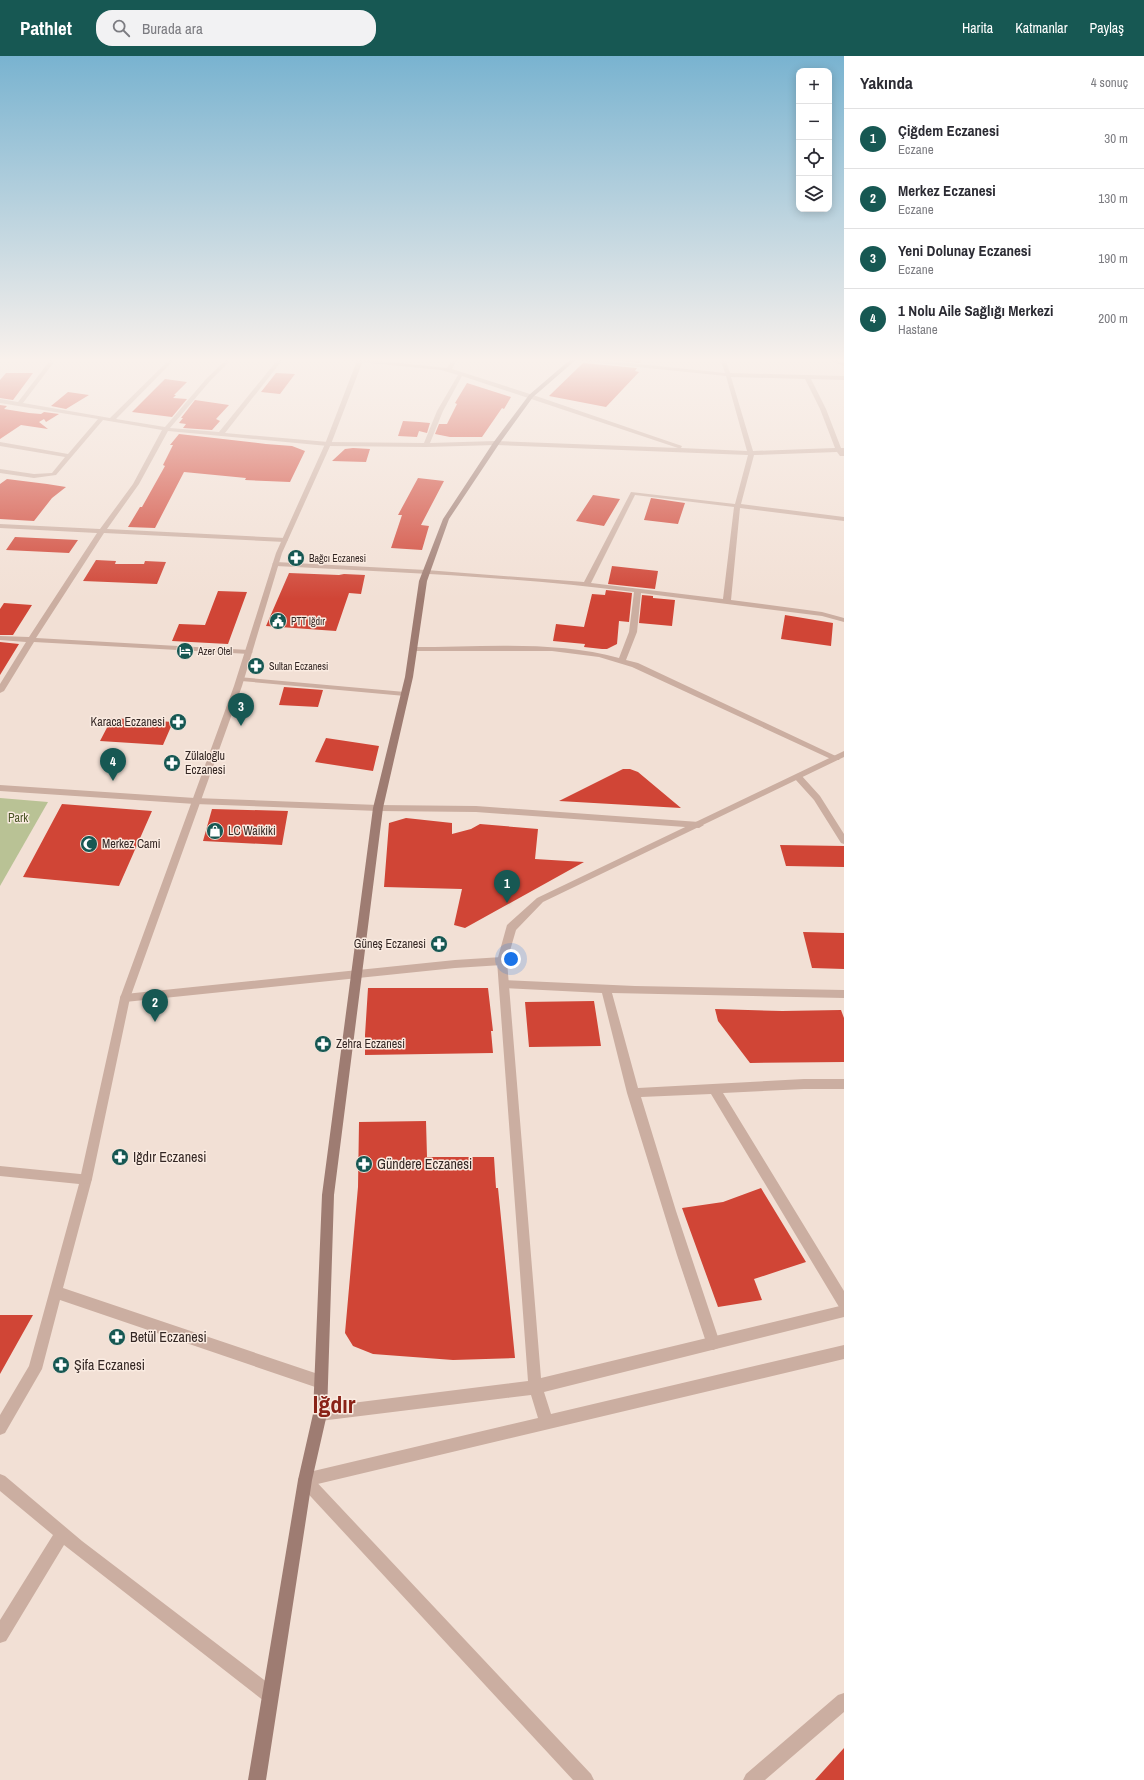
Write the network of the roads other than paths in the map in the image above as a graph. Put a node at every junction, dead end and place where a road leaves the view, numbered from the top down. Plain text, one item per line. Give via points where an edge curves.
1 (84, 438) edge
2 (161, 438) edge
3 (269, 438) edge
4 (330, 438) edge
5 (429, 438) edge
6 (499, 438) edge
7 (655, 438) edge
8 (747, 438) edge
9 (836, 438) edge
10 (496, 443) junction
11 (0, 444) edge
12 (328, 444) junction
13 (426, 445) junction
14 (841, 450) edge
15 (692, 451) junction
16 (751, 453) junction
17 (69, 456) junction
18 (844, 457) edge
19 (0, 471) edge
20 (737, 507) junction
21 (844, 518) edge
22 (0, 526) edge
23 (102, 531) junction
24 (285, 540) junction
25 (276, 564) junction
26 (426, 572) junction
27 (587, 584) junction
28 (638, 590) junction
29 (727, 601) junction
30 (844, 620) edge
31 (0, 638) edge
32 (31, 640) junction
33 (413, 650) junction
34 (249, 652) junction
35 (622, 661) junction
36 (241, 678) junction
37 (0, 691) edge
38 (405, 694) junction
39 (840, 756) edge
40 (798, 777) junction
41 (0, 788) edge
42 (195, 801) junction
43 (378, 808) junction
44 (699, 825) junction
45 (844, 841) edge
46 (502, 961) junction
47 (356, 975) junction
48 (504, 984) junction
49 (606, 989) junction
50 (844, 994) edge
51 (125, 998) junction
52 (844, 1084) edge
53 (714, 1089) junction
54 (633, 1093) junction
55 (0, 1171) edge
56 (86, 1179) junction
57 (56, 1292) junction
58 (844, 1303) edge
59 (844, 1310) edge
60 (713, 1343) junction
61 (844, 1352) edge
62 (321, 1382) junction
63 (535, 1386) junction
64 (320, 1414) junction
65 (547, 1423) junction
66 (1, 1424) edge
67 (305, 1480) junction
68 (0, 1481) edge
69 (63, 1533) junction
70 (0, 1635) edge
71 (270, 1695) junction
72 (844, 1701) edge
73 (257, 1780) edge
74 (585, 1780) edge
75 (752, 1780) edge

1 - 17 street
2 - 23 street via 136,484
3 - 12 street
4 - 12 street
5 - 13 street
6 - 10 main road
7 - 15 street
8 - 16 street
9 - 14 street
10 - 13 street
10 - 15 street
10 - 26 main road via 446,519
11 - 17 street
12 - 13 street
12 - 24 street
14 - 16 street
14 - 18 street
15 - 16 street
16 - 20 street
17 - 19 street via 54,474 45,476
20 - 21 street
20 - 27 street via 632,493
20 - 29 street
22 - 23 street
23 - 24 street
23 - 32 street
24 - 25 street
25 - 26 street
25 - 34 street
26 - 27 street
26 - 33 main road
27 - 28 street
28 - 29 street
28 - 35 street via 634,632
29 - 30 street via 822,614
31 - 32 street
32 - 34 street
32 - 37 street
33 - 35 street via 552,649 600,655
33 - 38 main road
34 - 36 street
35 - 39 street
36 - 38 street
36 - 42 street
38 - 43 main road
39 - 40 street
40 - 44 street
40 - 45 street via 816,798
41 - 42 street
42 - 43 street
42 - 51 street
43 - 44 street via 476,809
43 - 47 main road
44 - 46 street via 540,900 511,928
46 - 47 street
46 - 48 street
47 - 51 street
47 - 62 main road via 328,1195
48 - 49 street
48 - 63 street
49 - 50 street
49 - 54 street
51 - 56 street
52 - 53 street
53 - 54 street
53 - 58 street
54 - 60 street via 682,1254
55 - 56 street
56 - 57 street
57 - 62 street
57 - 66 street via 35,1369
59 - 60 street
60 - 63 street
61 - 65 street
62 - 64 main road
63 - 64 street
63 - 65 street
64 - 67 main road
65 - 67 street
67 - 71 main road
67 - 74 street
68 - 69 street
69 - 70 street
69 - 71 street
71 - 73 main road
72 - 75 street

